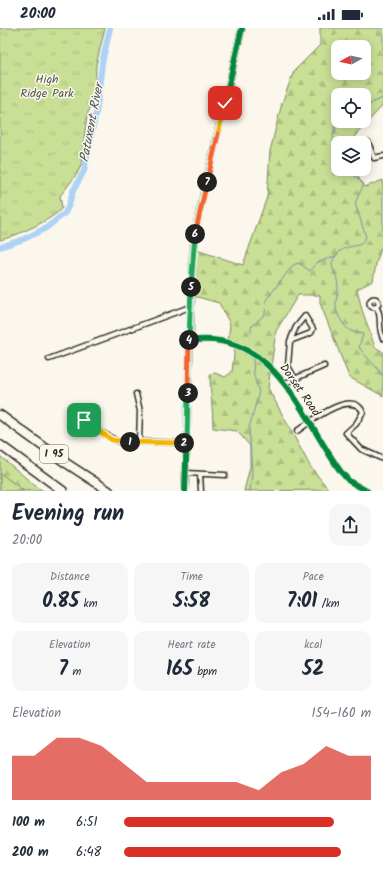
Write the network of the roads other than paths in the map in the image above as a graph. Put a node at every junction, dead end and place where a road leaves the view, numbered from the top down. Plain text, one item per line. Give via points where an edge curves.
1 (242, 28) edge
2 (371, 150) edge
3 (383, 156) edge
4 (190, 307) junction
5 (376, 307) dead end
6 (383, 338) edge
7 (189, 341) junction
8 (290, 341) junction
9 (49, 359) dead end
10 (324, 366) dead end
11 (295, 379) junction
12 (285, 383) junction
13 (136, 394) dead end
14 (0, 415) edge
15 (81, 416) dead end
16 (310, 423) junction
17 (297, 431) dead end
18 (139, 442) junction
19 (187, 443) junction
20 (0, 445) edge
21 (383, 459) edge
22 (186, 473) junction
23 (200, 474) junction
24 (225, 475) dead end
25 (63, 491) edge
26 (109, 491) edge
27 (185, 491) edge
28 (201, 491) edge
29 (368, 491) edge

1 - 4 street via 195,233
2 - 3 street via 374,158
4 - 7 street
4 - 9 street
5 - 6 street via 379,310
7 - 12 street, Dorset Road via 212,340 235,345 270,366
7 - 19 street
8 - 8 street via 296,327 303,318 307,318 311,332
8 - 11 street via 288,363
10 - 11 street, Dorset Road
11 - 12 street, Dorset Road
12 - 16 street, Dorset Road
13 - 18 street via 140,411
14 - 26 highway, I 95 via 61,460
15 - 18 street via 87,424 112,440
16 - 17 street
16 - 21 street via 341,404 357,406 363,410 362,416 346,433 361,449
16 - 29 street, Dorset Road via 340,472 349,481
18 - 19 street
19 - 22 street
20 - 25 highway, I 95
22 - 23 street
22 - 27 street
23 - 24 street
23 - 28 street

